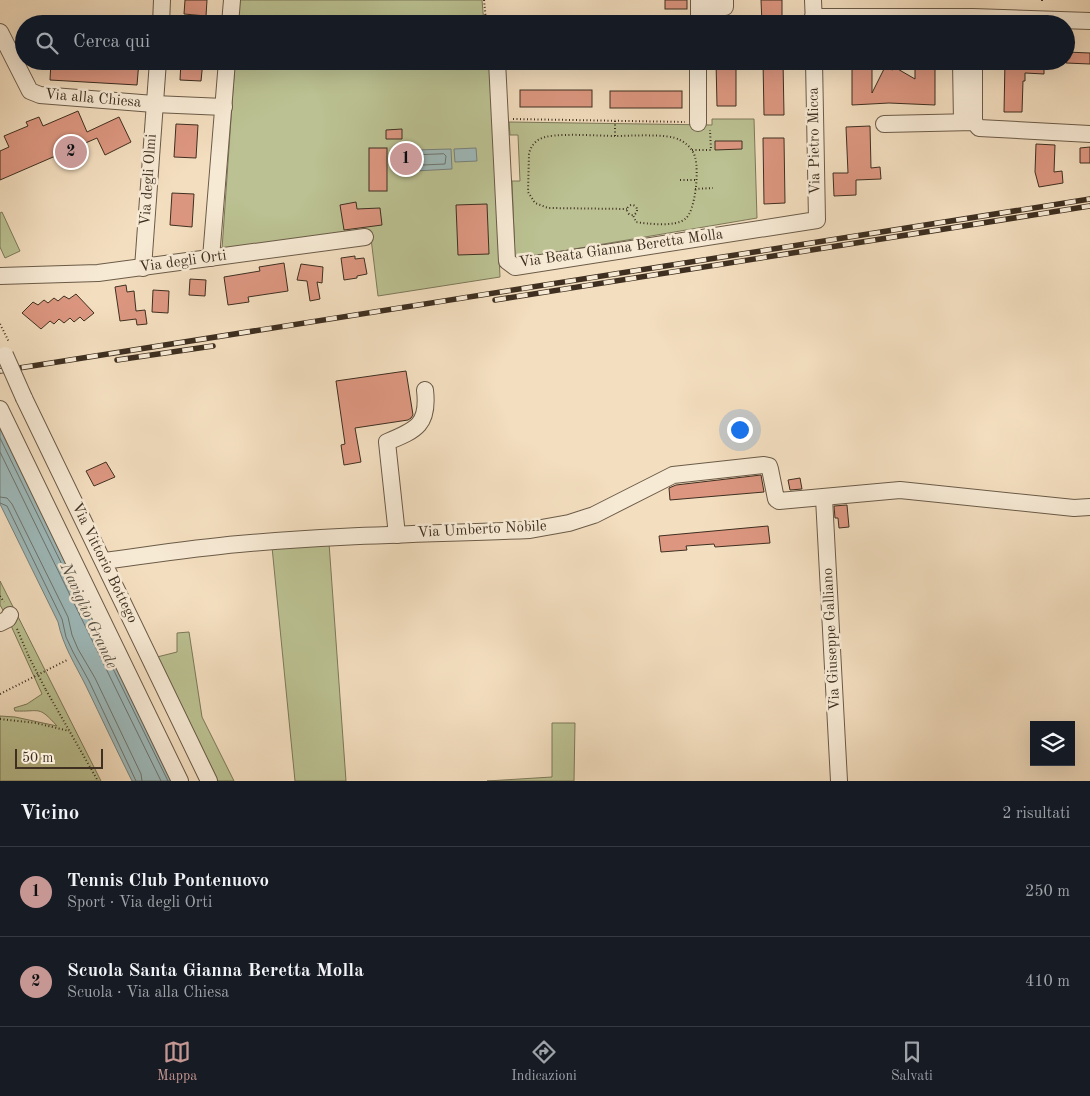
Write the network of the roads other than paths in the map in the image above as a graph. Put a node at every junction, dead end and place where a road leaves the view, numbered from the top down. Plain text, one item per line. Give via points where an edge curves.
1 (162, 0) edge
2 (232, 0) edge
3 (725, 0) edge
4 (813, 0) edge
5 (699, 3) edge
6 (161, 15) edge
7 (231, 15) edge
8 (814, 15) edge
9 (1075, 21) edge
10 (1090, 21) edge
11 (0, 32) edge
12 (15, 62) edge
13 (19, 70) edge
14 (157, 70) edge
15 (226, 70) edge
16 (497, 70) edge
17 (699, 70) edge
18 (814, 70) edge
19 (962, 70) edge
20 (973, 70) edge
21 (154, 104) junction
22 (224, 107) junction
23 (704, 122) road end
24 (968, 122) junction
25 (884, 124) dead end
26 (1090, 134) edge
27 (817, 220) joint
28 (365, 237) dead end
29 (211, 258) junction
30 (143, 268) junction
31 (0, 276) edge
32 (6, 350) edge
33 (425, 390) dead end
34 (0, 410) edge
35 (824, 498) junction
36 (1090, 507) edge
37 (397, 535) junction
38 (104, 561) junction
39 (180, 781) edge
40 (209, 781) edge
41 (839, 781) edge

1 - 6 street
2 - 7 street
3 - 5 street via 725,7
4 - 8 street
9 - 10 street
11 - 12 street, Via alla Chiesa
13 - 21 street, Via alla Chiesa via 30,91 40,95
14 - 21 street, Via degli Olmi
15 - 22 street
16 - 27 street, Via Beata Gianna Beretta Molla via 507,261 515,267
17 - 23 street
18 - 27 street, Via Pietro Micca
19 - 24 street
20 - 24 street
21 - 22 street, Via alla Chiesa
21 - 30 street, Via degli Olmi
22 - 29 street
24 - 25 street
24 - 26 street via 979,128
28 - 29 street, Via degli Orti
29 - 30 street, Via degli Orti
30 - 31 street, Via degli Orti
32 - 38 street, Via Vittorio Bottego, bridge via 24,398
33 - 37 street via 427,406 422,422 406,435 388,442
34 - 39 street
35 - 36 street via 900,490
35 - 37 street, Via Umberto Nobile via 779,501 769,466 764,465 673,475 594,514 549,527
35 - 41 street, Via Giuseppe Galliano
37 - 38 street, Via Umberto Nobile via 239,544
38 - 40 street, Via Vittorio Bottego

